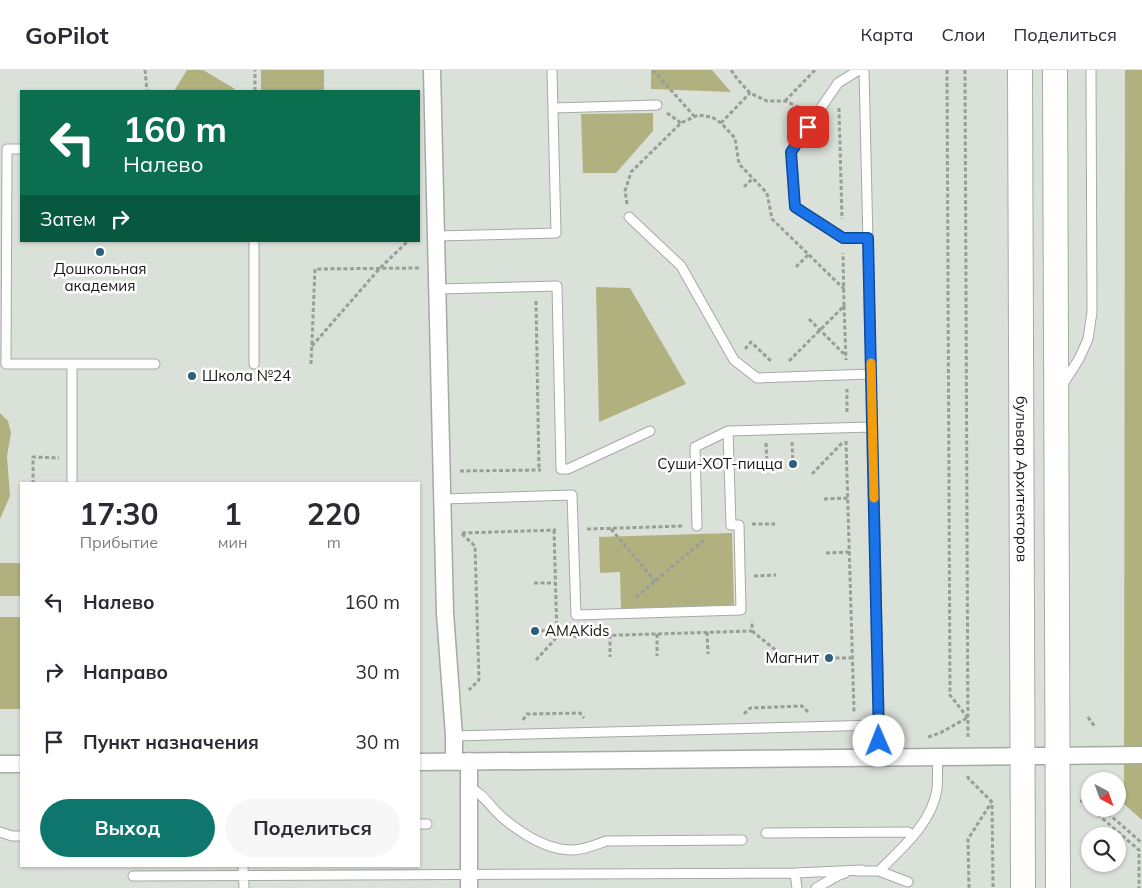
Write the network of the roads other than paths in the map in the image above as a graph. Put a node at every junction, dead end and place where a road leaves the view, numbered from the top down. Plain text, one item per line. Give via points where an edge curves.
1 (432, 70) edge
2 (552, 70) edge
3 (859, 70) edge
4 (864, 70) edge
5 (1020, 70) edge
6 (1055, 70) edge
7 (1091, 70) edge
8 (657, 105) dead end
9 (553, 108) junction
10 (20, 149) edge
11 (629, 217) road end
12 (436, 236) junction
13 (868, 238) junction
14 (254, 242) edge
15 (437, 289) junction
16 (72, 364) junction
17 (155, 364) dead end
18 (254, 364) dead end
19 (871, 374) junction
20 (1056, 395) junction
21 (872, 427) junction
22 (650, 431) dead end
23 (728, 431) junction
24 (72, 482) edge
25 (442, 499) junction
26 (697, 526) road end
27 (879, 725) junction
28 (454, 736) junction
29 (1142, 755) edge
30 (1040, 756) junction
31 (938, 757) junction
32 (880, 758) junction
33 (461, 761) junction
34 (420, 762) edge
35 (0, 764) edge
36 (20, 764) edge
37 (469, 787) junction
38 (0, 832) edge
39 (766, 832) dead end
40 (20, 836) edge
41 (913, 836) junction
42 (742, 840) dead end
43 (410, 870) edge
44 (862, 870) junction
45 (243, 871) edge
46 (879, 871) junction
47 (795, 873) junction
48 (133, 876) dead end
49 (469, 881) edge
50 (908, 882) dead end
51 (244, 888) edge
52 (797, 888) edge
53 (816, 888) edge
54 (1023, 888) edge
55 (1058, 888) edge

1 - 12 street
2 - 9 lane
3 - 13 lane via 838,83 791,152 795,207 843,238
4 - 13 lane
5 - 30 main road, бульвар Архитекторов
6 - 20 main road, бульвар Архитекторов
7 - 20 lane via 1092,312 1088,339
8 - 9 lane
9 - 12 lane via 556,233
10 - 16 lane via 7,149 6,364
11 - 19 lane via 681,266 734,360 757,378
12 - 15 street
13 - 19 lane
14 - 18 lane
15 - 22 lane via 557,286 561,469 568,469
15 - 25 street
16 - 17 lane
16 - 24 lane
19 - 21 lane
20 - 30 main road, бульвар Архитекторов
21 - 23 lane
21 - 27 lane
23 - 25 lane via 731,525 738,525 741,610 576,615 572,495
23 - 26 lane via 695,447
25 - 28 street via 444,613
27 - 28 lane
27 - 32 lane
28 - 33 street
29 - 30 street
30 - 31 street
30 - 54 main road, бульвар Архитекторов
30 - 55 main road, бульвар Архитекторов
31 - 32 street
31 - 41 lane via 937,789 930,810
32 - 33 street
33 - 34 street
33 - 37 street
35 - 36 street
37 - 42 lane via 481,793 503,818 534,840 554,848 573,850 606,841
37 - 49 street
38 - 40 lane
39 - 41 lane via 908,832
41 - 46 lane
43 - 45 lane
43 - 49 lane
44 - 46 lane
44 - 47 lane
44 - 53 lane via 839,874
45 - 48 lane
45 - 51 lane
46 - 50 lane
47 - 49 lane
47 - 52 lane

